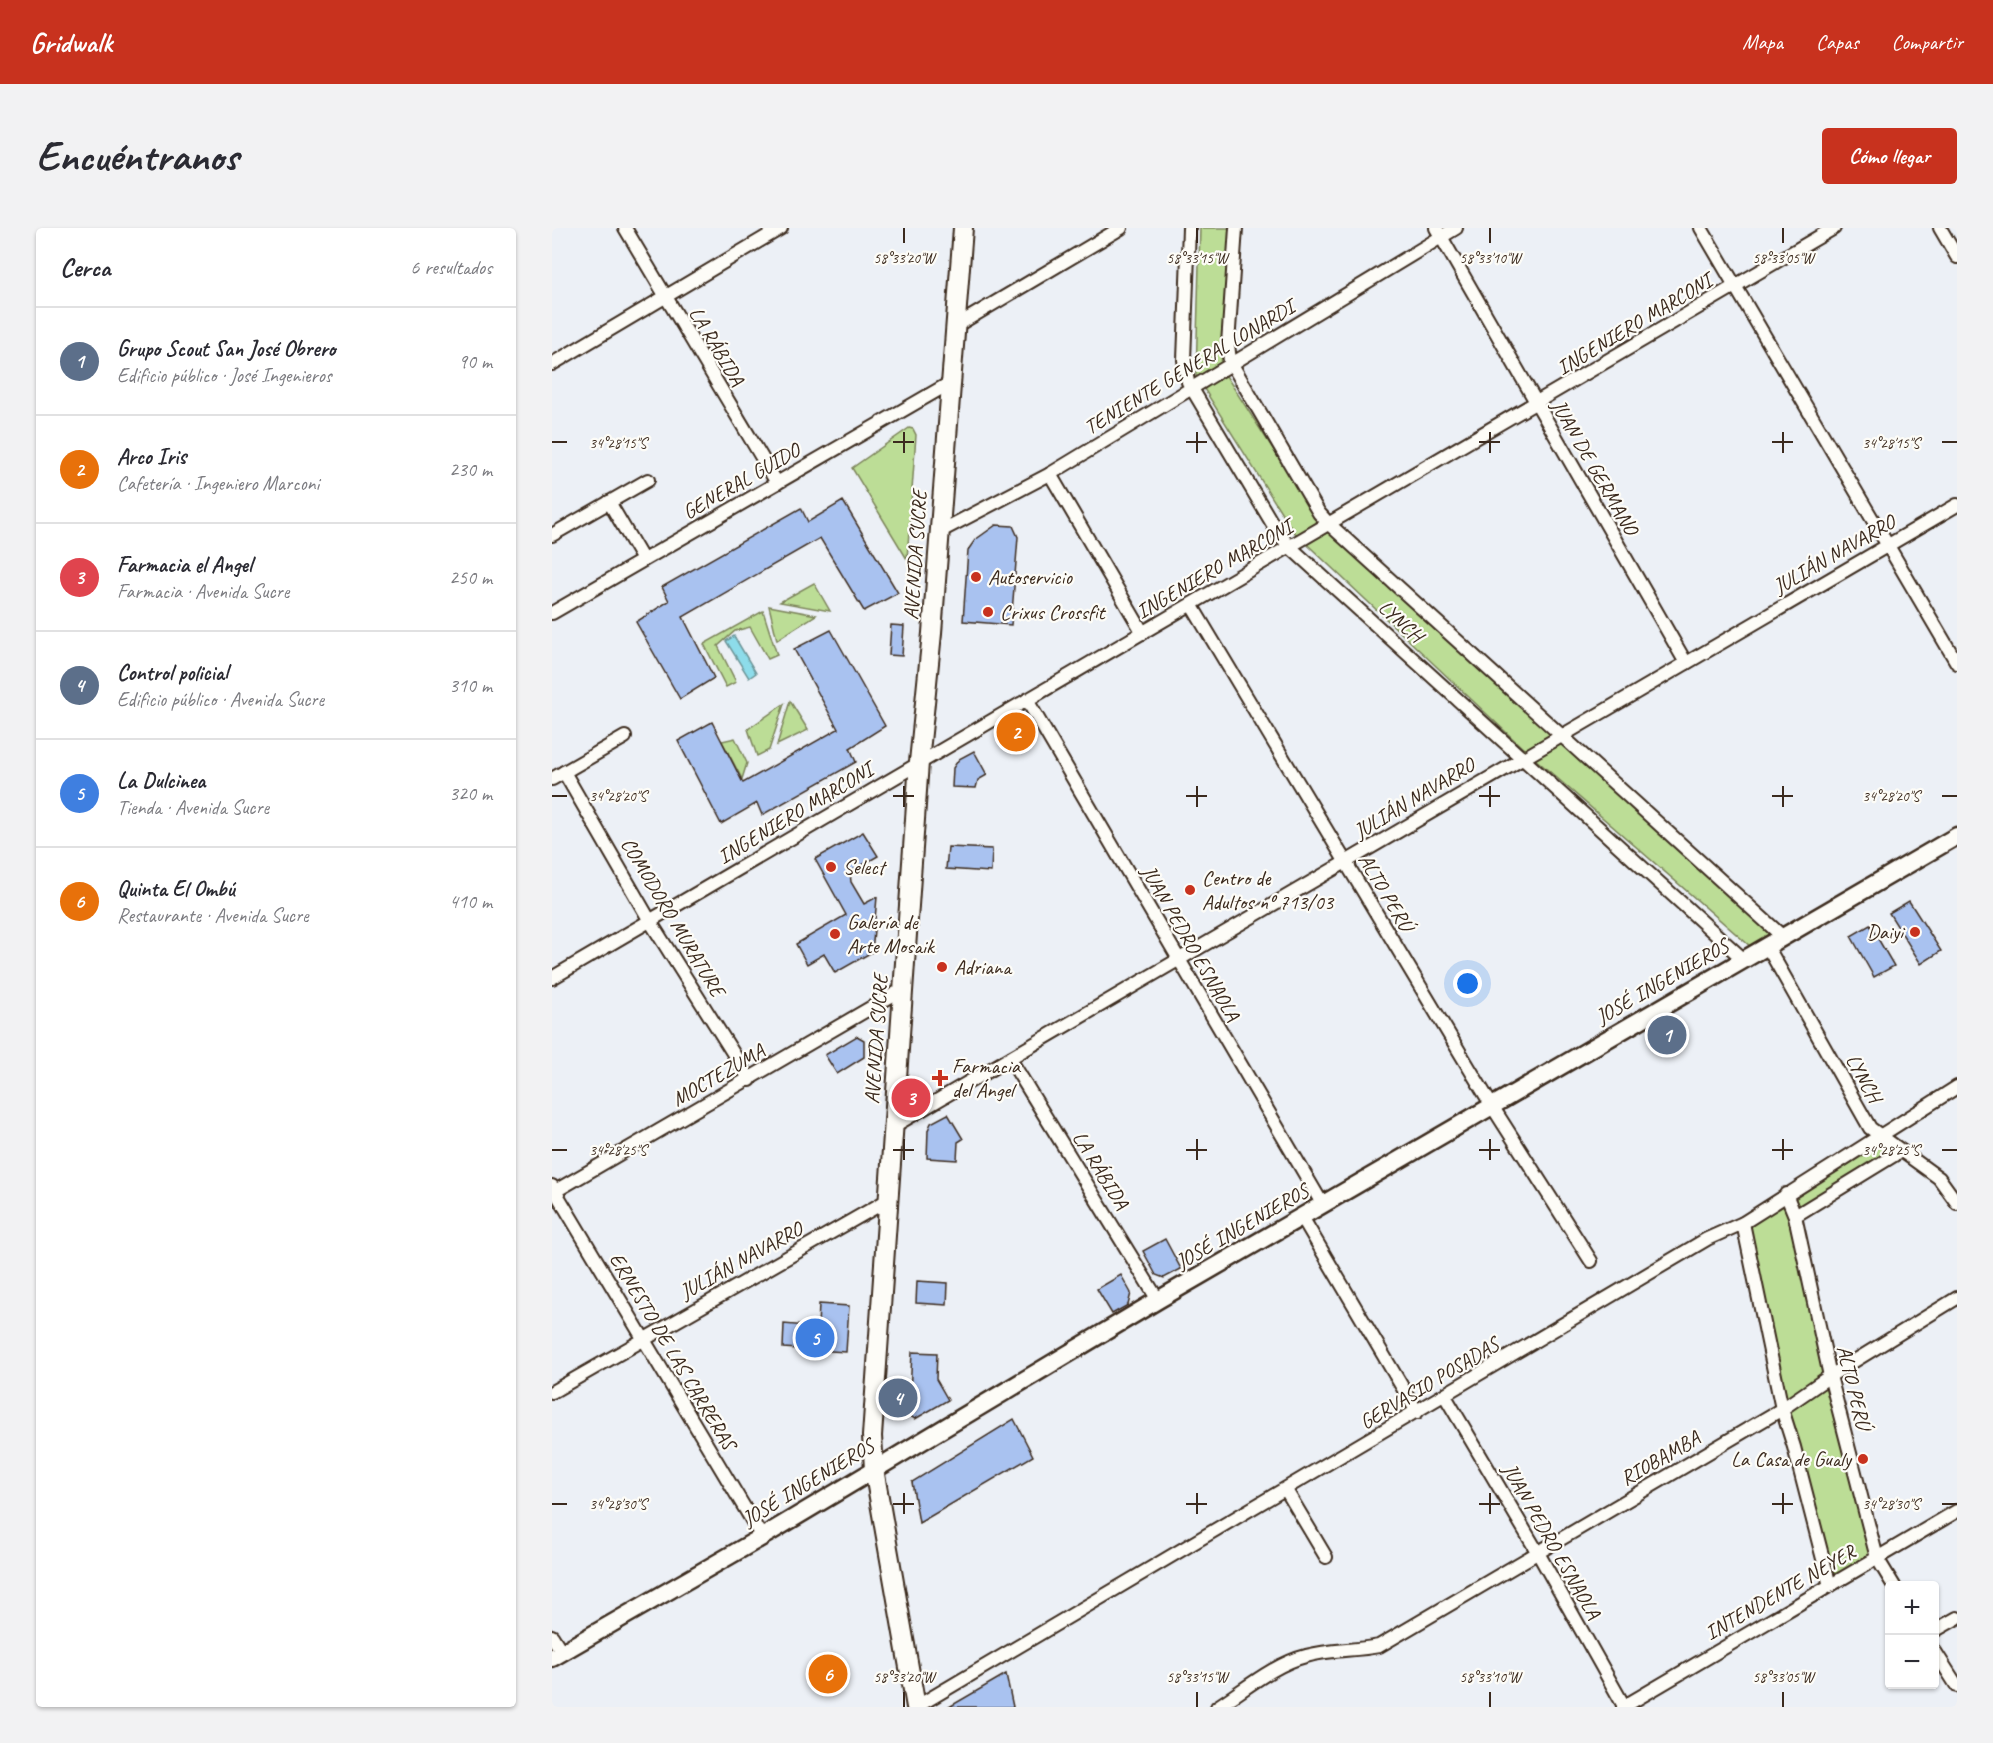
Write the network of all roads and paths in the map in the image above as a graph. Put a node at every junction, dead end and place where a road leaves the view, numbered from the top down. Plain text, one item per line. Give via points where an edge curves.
1 (625, 228) edge
2 (782, 228) edge
3 (963, 228) edge
4 (1121, 228) edge
5 (1190, 228) edge
6 (1236, 228) edge
7 (1456, 228) edge
8 (1701, 228) edge
9 (1834, 228) edge
10 (1940, 228) edge
11 (1439, 232) edge
12 (1957, 257) edge
13 (1736, 286) junction
14 (666, 298) junction
15 (954, 327) junction
16 (552, 364) edge
17 (1232, 365) junction
18 (950, 383) junction
19 (1191, 389) junction
20 (1536, 404) junction
21 (1050, 474) junction
22 (648, 480) dead end
23 (777, 483) junction
24 (609, 502) junction
25 (1957, 505) edge
26 (1329, 524) junction
27 (939, 532) junction
28 (552, 535) edge
29 (1888, 545) junction
30 (1290, 547) junction
31 (644, 560) junction
32 (1191, 606) junction
33 (552, 613) edge
34 (1143, 633) junction
35 (1686, 663) junction
36 (1957, 663) edge
37 (1027, 700) junction
38 (1561, 734) junction
39 (625, 737) dead end
40 (1521, 758) junction
41 (919, 762) junction
42 (564, 772) junction
43 (552, 779) edge
44 (1957, 836) edge
45 (1345, 862) junction
46 (650, 921) junction
47 (1783, 937) junction
48 (1767, 946) junction
49 (1743, 959) junction
50 (1178, 960) junction
51 (552, 978) edge
52 (903, 989) junction
53 (1010, 1059) junction
54 (750, 1080) junction
55 (1957, 1087) edge
56 (1492, 1106) junction
57 (892, 1127) junction
58 (1877, 1136) junction
59 (1901, 1151) junction
60 (553, 1190) edge
61 (1786, 1194) junction
62 (888, 1200) junction
63 (1957, 1203) edge
64 (1323, 1205) junction
65 (1795, 1216) junction
66 (1302, 1217) junction
67 (1743, 1223) junction
68 (1591, 1261) dead end
69 (1957, 1298) edge
70 (1158, 1300) junction
71 (643, 1339) junction
72 (1830, 1376) junction
73 (552, 1392) edge
74 (1445, 1396) junction
75 (1782, 1409) junction
76 (1418, 1412) junction
77 (874, 1469) junction
78 (1286, 1490) junction
79 (1957, 1511) edge
80 (762, 1537) junction
81 (1538, 1553) junction
82 (1326, 1557) dead end
83 (1877, 1558) junction
84 (1891, 1581) edge
85 (1830, 1586) junction
86 (1957, 1618) edge
87 (1939, 1629) edge
88 (552, 1636) edge
89 (557, 1655) edge
90 (1939, 1657) edge
91 (1957, 1686) edge
92 (916, 1707) edge
93 (1217, 1707) edge
94 (1624, 1707) edge

1 - 14 street, LA RÁBIDA
2 - 14 street
3 - 15 main road, AVENIDA SUCRE
4 - 15 street
5 - 19 street, LYNCH via 1184,360
6 - 17 street, LYNCH via 1228,344
7 - 11 street, TENIENTE GENERAL LONARDI
8 - 13 street
9 - 13 street, INGENIERO MARCONI
10 - 12 street
11 - 17 street, TENIENTE GENERAL LONARDI
11 - 20 street, JUAN DE GERMANO
13 - 20 street, INGENIERO MARCONI
13 - 29 street
14 - 16 street
14 - 23 street, LA RÁBIDA
15 - 18 main road, AVENIDA SUCRE
17 - 19 street, TENIENTE GENERAL LONARDI
17 - 26 street, LYNCH
18 - 23 street, GENERAL GUIDO
18 - 27 main road, AVENIDA SUCRE
19 - 21 street, TENIENTE GENERAL LONARDI
19 - 30 street, LYNCH
20 - 26 street, INGENIERO MARCONI
20 - 35 street, JUAN DE GERMANO
21 - 27 street, TENIENTE GENERAL LONARDI
21 - 34 street
22 - 24 street
23 - 31 street, GENERAL GUIDO
24 - 28 street
24 - 31 street
25 - 29 street, JULIÁN NAVARRO
26 - 30 street, INGENIERO MARCONI
26 - 38 street, LYNCH
27 - 41 main road, AVENIDA SUCRE
29 - 35 street, JULIÁN NAVARRO
29 - 36 street
30 - 32 street, INGENIERO MARCONI
30 - 40 street, LYNCH
31 - 33 street, GENERAL GUIDO
32 - 34 street, INGENIERO MARCONI
32 - 45 street, ALTO PERÚ
34 - 37 street, INGENIERO MARCONI
35 - 38 street, JULIÁN NAVARRO
37 - 41 street, INGENIERO MARCONI
37 - 50 street, JUAN PEDRO ESNAOLA
38 - 40 street, JULIÁN NAVARRO
38 - 47 street, LYNCH
39 - 42 street
40 - 45 street, JULIÁN NAVARRO
40 - 49 street, LYNCH
41 - 46 street, INGENIERO MARCONI
41 - 52 main road, AVENIDA SUCRE
42 - 43 street
42 - 46 street, COMODORO MURATURE
44 - 47 street, JOSÉ INGENIEROS
45 - 50 street, JULIÁN NAVARRO
45 - 56 street, ALTO PERÚ
46 - 51 street, INGENIERO MARCONI
46 - 54 street, COMODORO MURATURE
47 - 48 street, JOSÉ INGENIEROS
48 - 49 street, JOSÉ INGENIEROS
48 - 58 street, LYNCH
49 - 56 street, JOSÉ INGENIEROS
50 - 53 street, JULIÁN NAVARRO
50 - 64 street, JUAN PEDRO ESNAOLA
52 - 54 street, MOCTEZUMA
52 - 57 main road, AVENIDA SUCRE
53 - 57 street, JULIÁN NAVARRO
53 - 70 street, LA RÁBIDA
54 - 60 street, MOCTEZUMA
55 - 58 street, GERVASIO POSADAS
56 - 64 street, JOSÉ INGENIEROS
56 - 68 street, ALTO PERÚ
57 - 62 main road, AVENIDA SUCRE
58 - 59 street, LYNCH
58 - 61 street, GERVASIO POSADAS
59 - 63 street, LYNCH via 1939,1178
59 - 65 street
60 - 71 street, ERNESTO DE LAS CARRERAS
61 - 65 street, ALTO PERÚ
61 - 67 street, GERVASIO POSADAS
62 - 71 street, JULIÁN NAVARRO
62 - 77 main road, AVENIDA SUCRE via 872,1426
64 - 66 street, JOSÉ INGENIEROS
65 - 72 street, ALTO PERÚ
66 - 70 street, JOSÉ INGENIEROS
66 - 76 street
67 - 74 street, GERVASIO POSADAS via 1707,1239
67 - 75 street
69 - 72 street, RIOBAMBA
70 - 77 street, JOSÉ INGENIEROS
71 - 73 street, JULIÁN NAVARRO
71 - 80 street, ERNESTO DE LAS CARRERAS
72 - 75 street, RIOBAMBA
72 - 83 street, ALTO PERÚ
74 - 76 street, GERVASIO POSADAS
74 - 81 street, JUAN PEDRO ESNAOLA
75 - 81 street, RIOBAMBA
75 - 85 street
76 - 78 street, GERVASIO POSADAS
77 - 80 street, JOSÉ INGENIEROS
77 - 92 main road, AVENIDA SUCRE
78 - 82 street
78 - 92 street, GERVASIO POSADAS
79 - 83 street, INTENDENTE NEYER
80 - 89 street, JOSÉ INGENIEROS
81 - 93 street, RIOBAMBA via 1379,1646 1328,1650 1293,1660
81 - 94 street, JUAN PEDRO ESNAOLA
83 - 84 street, ALTO PERÚ
83 - 85 street, INTENDENTE NEYER
85 - 94 street, INTENDENTE NEYER
86 - 87 street
88 - 89 street
90 - 91 street

